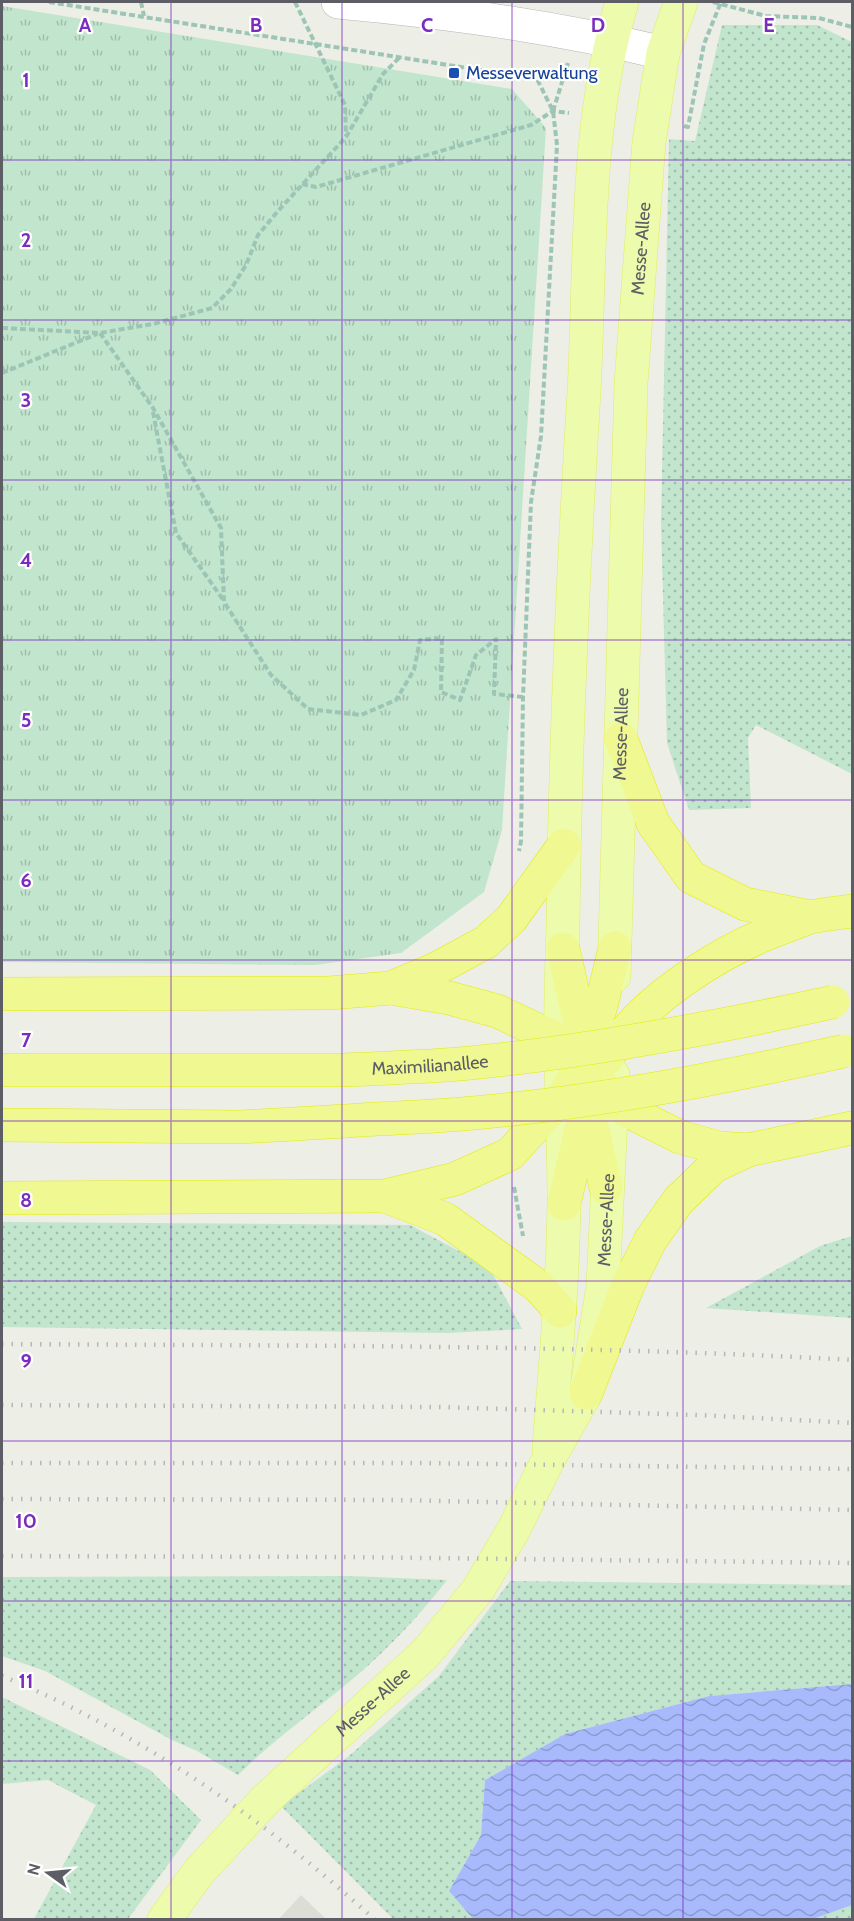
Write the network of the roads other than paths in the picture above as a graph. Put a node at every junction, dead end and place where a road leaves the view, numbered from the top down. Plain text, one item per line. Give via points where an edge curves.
1 (338, 2) edge
2 (622, 2) edge
3 (681, 2) edge
4 (611, 40) junction
5 (663, 53) junction
6 (621, 739) junction
7 (564, 845) junction
8 (852, 911) edge
9 (810, 917) junction
10 (615, 948) joint
11 (563, 949) joint
12 (391, 988) junction
13 (2, 994) edge
14 (843, 999) edge
15 (848, 1050) edge
16 (2, 1070) edge
17 (587, 1074) junction
18 (2, 1125) edge
19 (852, 1128) edge
20 (748, 1150) junction
21 (385, 1196) junction
22 (2, 1198) edge
23 (564, 1204) joint
24 (560, 1311) junction
25 (586, 1393) junction
26 (548, 1460) junction
27 (164, 1920) edge

1 - 4 street via 464,15
2 - 4 main road
3 - 5 main road, Messe-Allee
4 - 5 street
4 - 7 main road via 598,116 589,242
5 - 6 main road, Messe-Allee via 649,142 631,383
6 - 9 highway via 653,823 691,877 745,904
6 - 10 main road, Messe-Allee
7 - 11 main road
7 - 12 highway via 511,919 486,942
8 - 9 highway
9 - 17 highway via 755,938 680,981
10 - 17 highway
11 - 17 highway
12 - 13 highway via 329,993
12 - 17 highway via 497,1011
14 - 16 highway, Maximilianallee, bridge via 574,1051 469,1063 343,1070
15 - 18 highway, bridge via 688,1083 474,1113 240,1127
17 - 20 highway via 680,1137 719,1148
17 - 21 highway via 510,1154 454,1179
17 - 23 highway
17 - 25 main road, Messe-Allee via 606,1188 603,1286
19 - 20 highway
20 - 25 highway via 714,1166 678,1201 650,1241 628,1285
21 - 22 highway
21 - 24 highway via 445,1219 539,1287
23 - 24 main road, Messe-Allee
24 - 26 main road, Messe-Allee
25 - 26 main road, Messe-Allee
26 - 27 main road, Messe-Allee via 514,1529 452,1625 265,1800 198,1873

